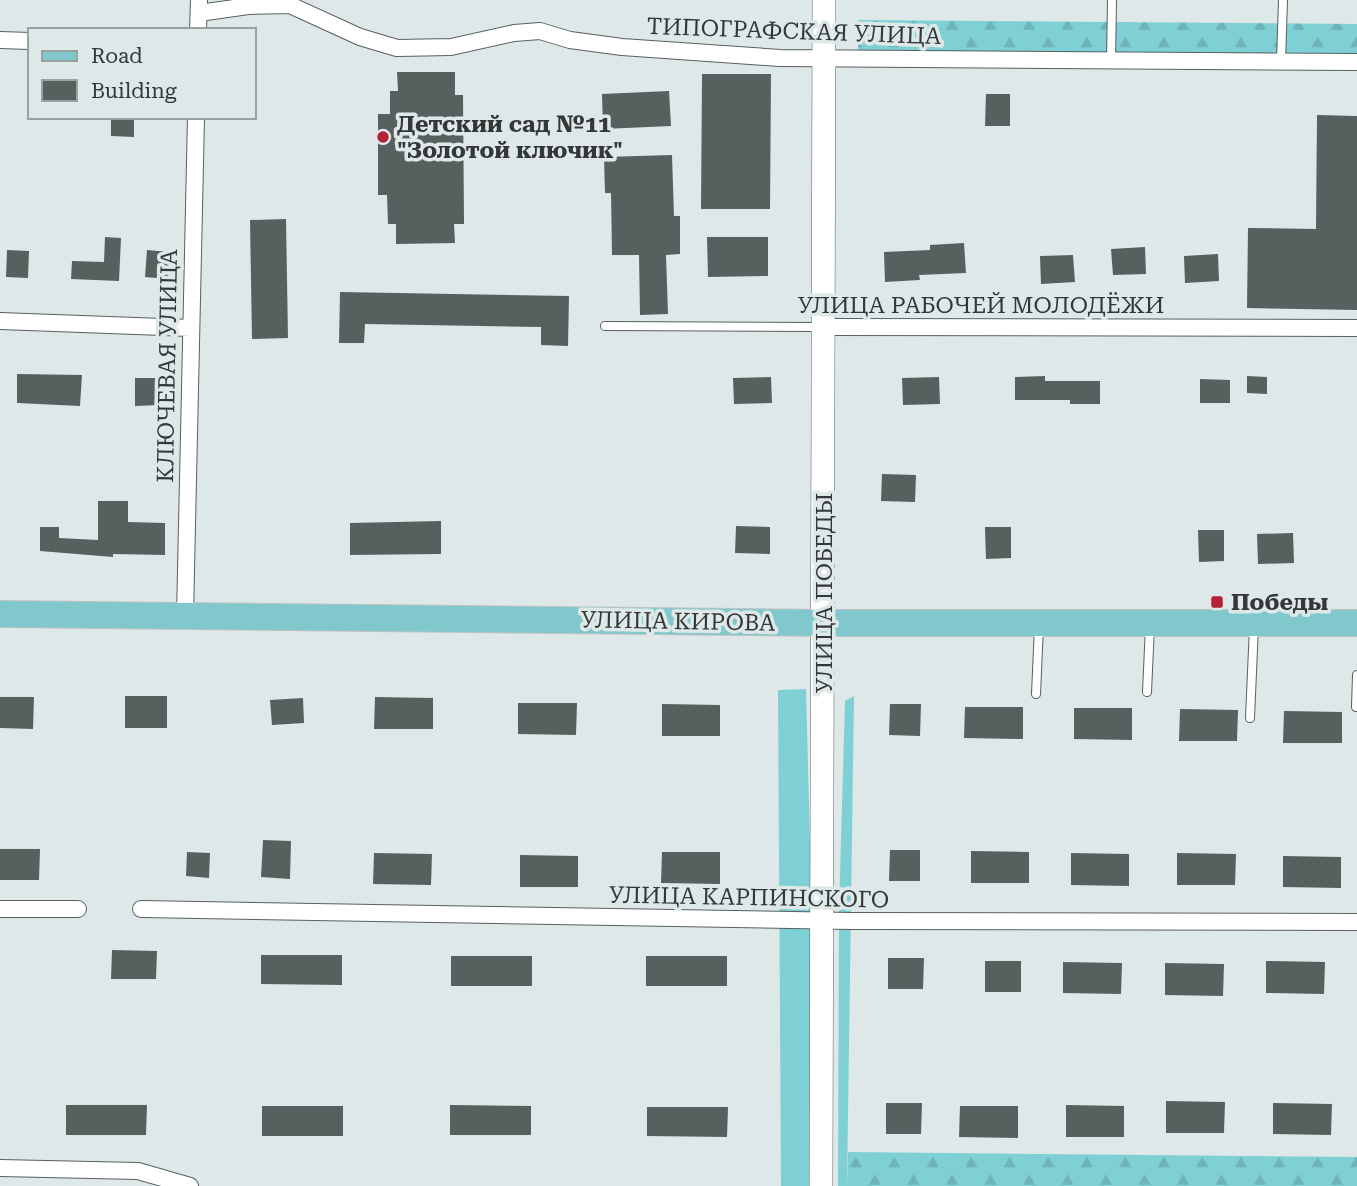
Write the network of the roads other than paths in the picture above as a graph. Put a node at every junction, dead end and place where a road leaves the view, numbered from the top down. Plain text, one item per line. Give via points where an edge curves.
1 (824, 0) edge
2 (1112, 0) edge
3 (1283, 0) edge
4 (199, 6) edge
5 (198, 28) edge
6 (0, 40) edge
7 (28, 41) edge
8 (824, 59) junction
9 (1111, 60) junction
10 (1281, 62) junction
11 (1357, 62) edge
12 (196, 119) edge
13 (0, 321) edge
14 (605, 326) dead end
15 (823, 327) junction
16 (190, 328) junction
17 (1357, 328) edge
18 (0, 614) edge
19 (185, 616) junction
20 (823, 623) junction
21 (1039, 623) junction
22 (1150, 623) junction
23 (1254, 623) junction
24 (1357, 623) edge
25 (1357, 675) edge
26 (1147, 692) dead end
27 (1035, 694) dead end
28 (1356, 707) edge
29 (1250, 719) dead end
30 (0, 909) edge
31 (78, 909) dead end
32 (141, 909) dead end
33 (823, 921) junction
34 (1357, 922) edge
35 (0, 1168) edge
36 (190, 1186) edge
37 (821, 1186) edge

1 - 8 main road, УЛИЦА ПОБЕДЫ
2 - 9 lane
3 - 10 lane
4 - 5 street
4 - 8 street, ТИПОГРАФСКАЯ УЛИЦА via 290,5 360,37 397,48 451,47 540,31 622,47
6 - 7 street
8 - 9 street, ТИПОГРАФСКАЯ УЛИЦА
8 - 15 main road, УЛИЦА ПОБЕДЫ
9 - 10 street, ТИПОГРАФСКАЯ УЛИЦА
10 - 11 street, ТИПОГРАФСКАЯ УЛИЦА
12 - 16 street, КЛЮЧЕВАЯ УЛИЦА
13 - 16 street
14 - 15 lane, УЛИЦА РАБОЧЕЙ МОЛОДЁЖИ
15 - 17 street, УЛИЦА РАБОЧЕЙ МОЛОДЁЖИ
15 - 20 main road, УЛИЦА ПОБЕДЫ
16 - 19 street, КЛЮЧЕВАЯ УЛИЦА
18 - 19 main road, УЛИЦА КИРОВА
19 - 20 main road, УЛИЦА КИРОВА
20 - 21 main road, УЛИЦА КИРОВА
20 - 33 main road, УЛИЦА ПОБЕДЫ
21 - 22 main road, УЛИЦА КИРОВА
21 - 27 lane
22 - 23 main road, УЛИЦА КИРОВА
22 - 26 lane
23 - 24 main road, УЛИЦА КИРОВА
23 - 29 lane
25 - 28 lane
30 - 31 street
32 - 33 street, УЛИЦА КАРПИНСКОГО
33 - 34 street, УЛИЦА КАРПИНСКОГО
33 - 37 main road, УЛИЦА ПОБЕДЫ
35 - 36 street via 138,1171

